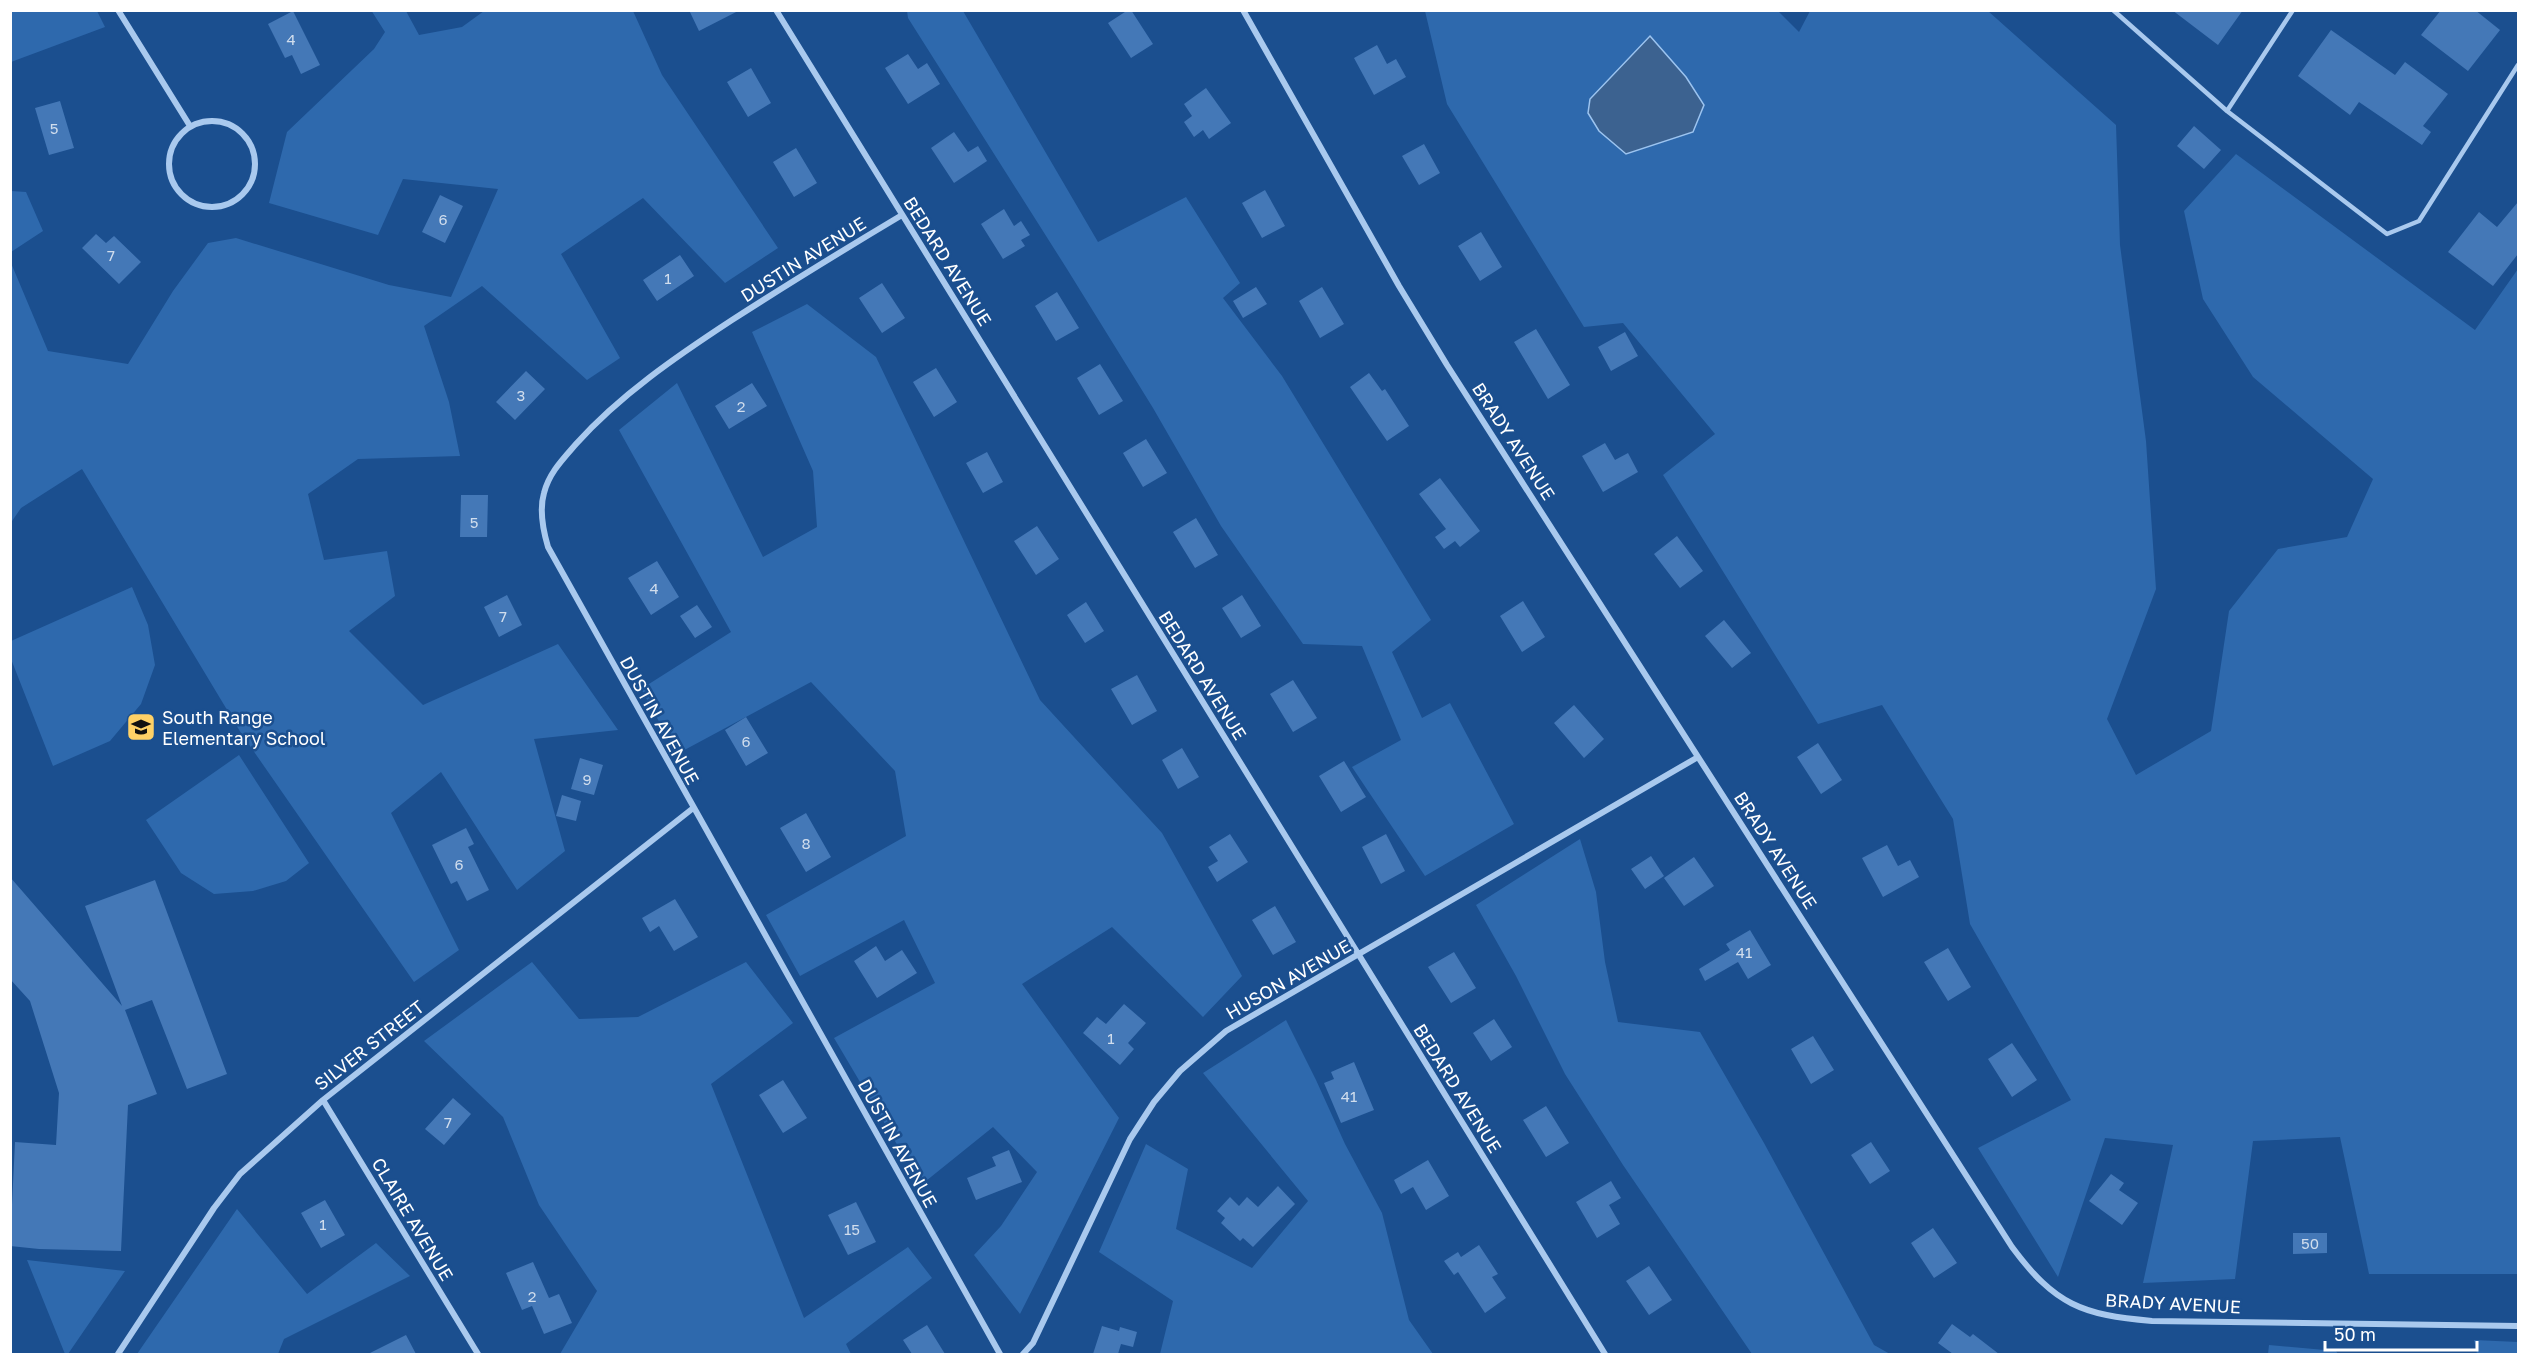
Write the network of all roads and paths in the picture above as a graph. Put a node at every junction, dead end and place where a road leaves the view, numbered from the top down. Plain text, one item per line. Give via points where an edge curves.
1 (118, 10) edge
2 (776, 10) edge
3 (1243, 10) edge
4 (2113, 10) edge
5 (2293, 10) edge
6 (2518, 65) edge
7 (2226, 111) junction
8 (190, 126) junction
9 (902, 215) junction
10 (1698, 757) junction
11 (692, 809) junction
12 (1359, 955) junction
13 (323, 1100) junction
14 (2518, 1326) edge
15 (118, 1354) edge
16 (478, 1354) edge
17 (1000, 1354) edge
18 (1023, 1354) edge
19 (1605, 1354) edge

1 - 8 street
2 - 9 street, BEDARD AVENUE
3 - 10 street, BRADY AVENUE via 1399,286
4 - 7 lane
5 - 7 lane
6 - 7 lane via 2419,220 2387,234
8 - 8 street via 172,147 169,160 174,186 188,200 207,207 235,201 253,178 253,148 245,135 226,123 204,121
9 - 11 street, DUSTIN AVENUE via 700,341 640,385 591,428 556,467 543,493 542,526 548,547
9 - 12 street, BEDARD AVENUE
10 - 12 street, HUSON AVENUE
10 - 14 street, BRADY AVENUE via 2012,1247 2046,1288 2085,1311 2130,1319
11 - 13 street, SILVER STREET
11 - 17 street, DUSTIN AVENUE
12 - 18 street, HUSON AVENUE via 1226,1031 1167,1086 1130,1139 1034,1343
12 - 19 street, BEDARD AVENUE
13 - 15 street, SILVER STREET via 240,1174
13 - 16 street, CLAIRE AVENUE

